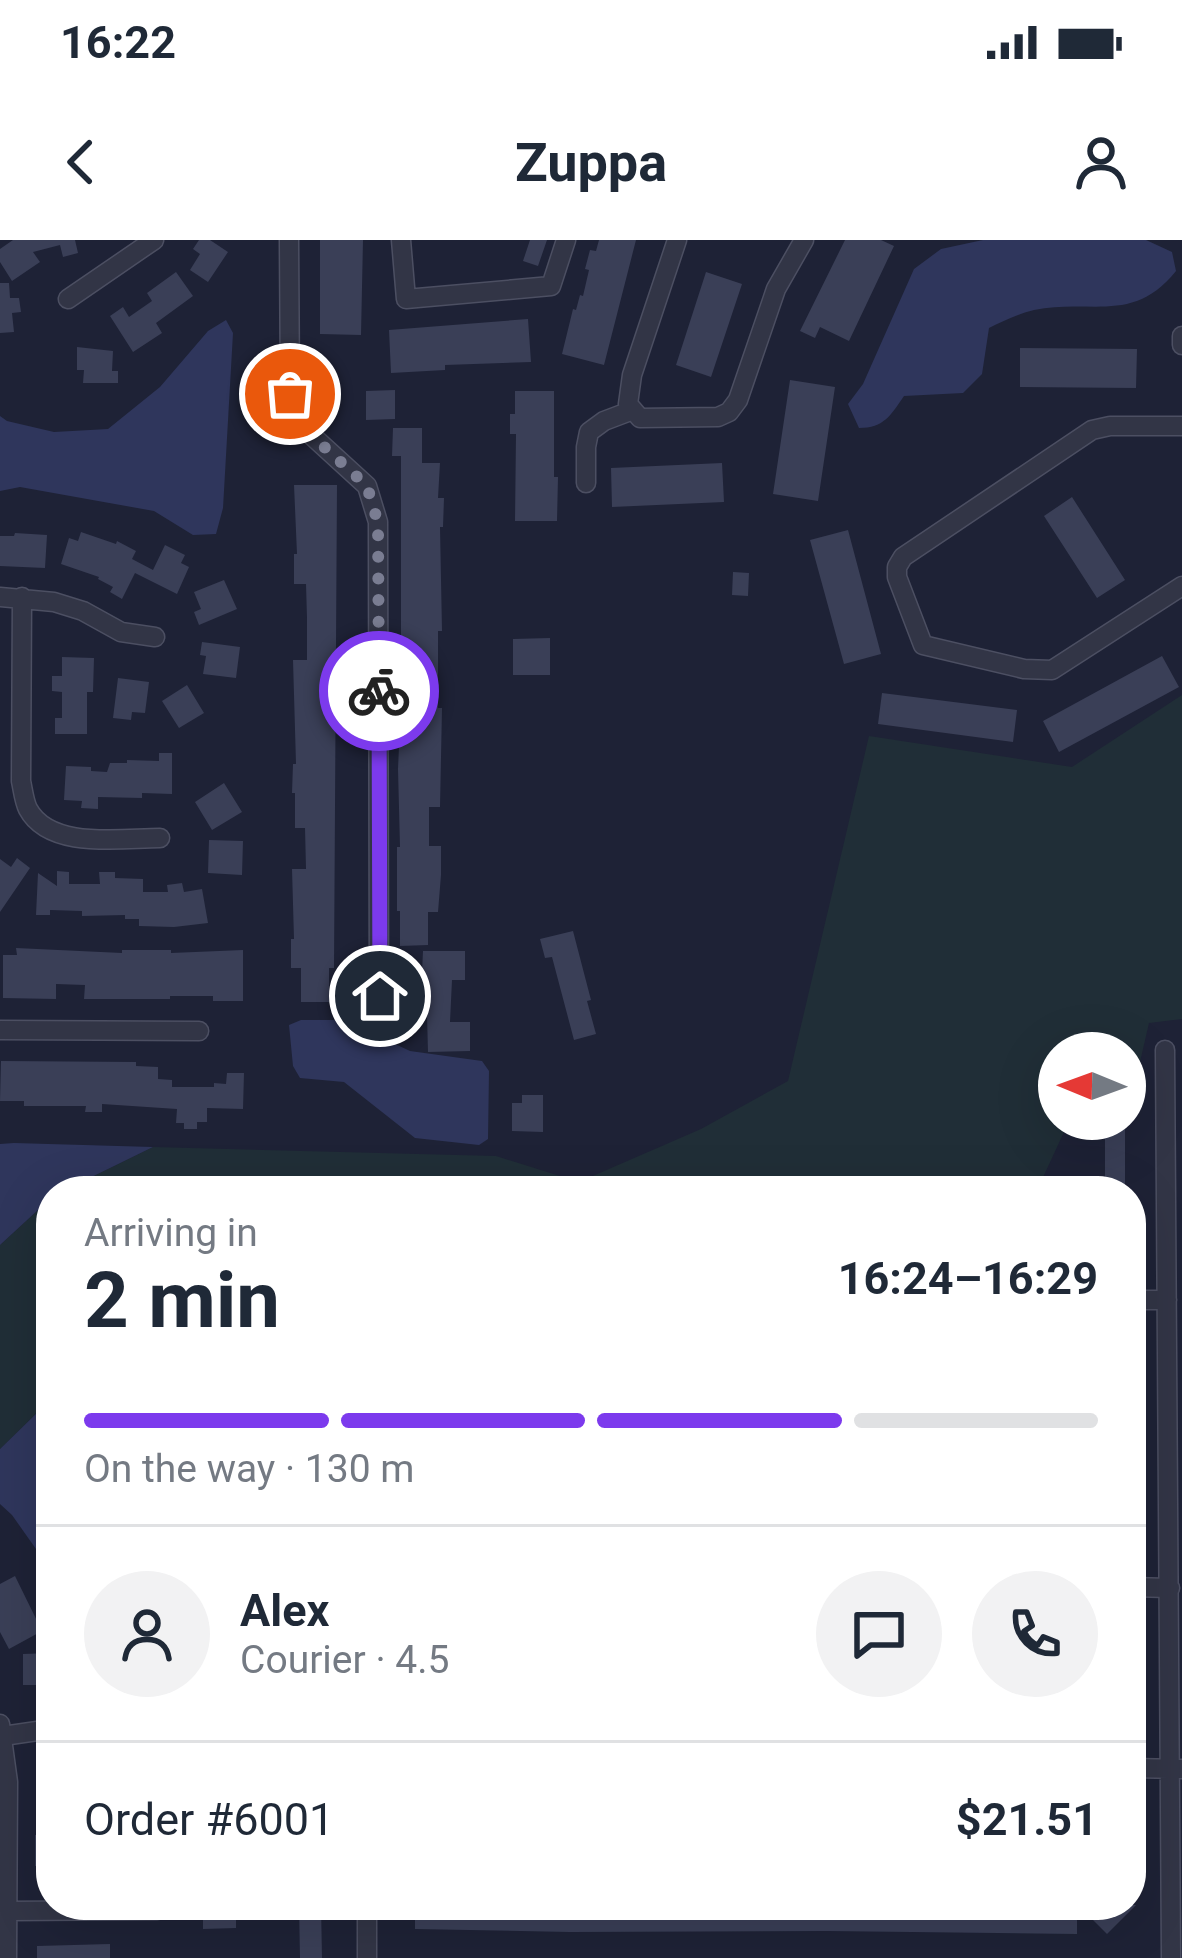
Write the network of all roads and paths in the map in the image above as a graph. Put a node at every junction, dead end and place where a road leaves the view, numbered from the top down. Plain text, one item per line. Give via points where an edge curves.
1 (154, 240) edge
2 (289, 240) edge
3 (401, 240) edge
4 (566, 240) edge
5 (677, 240) edge
6 (804, 240) edge
7 (68, 299) dead end
8 (633, 410) junction
9 (1182, 426) edge
10 (586, 483) dead end
11 (1182, 586) edge
12 (0, 597) edge
13 (22, 597) junction
14 (155, 637) dead end
15 (160, 838) dead end
16 (380, 996) dead end
17 (0, 1030) edge
18 (200, 1031) dead end
19 (1165, 1050) dead end
20 (1146, 1300) edge
21 (1167, 1300) junction
22 (1146, 1587) edge
23 (1170, 1588) junction
24 (36, 1729) edge
25 (2, 1730) edge
26 (1176, 1768) edge
27 (7, 1910) junction
28 (36, 1910) edge
29 (368, 1920) edge
30 (7, 1958) edge
31 (367, 1958) edge
32 (1171, 1958) edge

1 - 7 street
2 - 16 street via 290,394 309,433 367,486 378,523
3 - 4 street via 406,299 551,286
5 - 8 street via 632,375
6 - 8 street via 729,412 640,418
8 - 10 street via 589,432
9 - 11 street via 1092,430 903,557 897,577 923,645 1024,670 1052,670
12 - 13 street
13 - 14 street
13 - 15 street via 27,807 59,835
17 - 18 street
19 - 21 street
20 - 21 street
21 - 23 street
22 - 23 street
23 - 26 street
24 - 25 street
25 - 27 street
26 - 32 street
27 - 28 street
27 - 30 street
29 - 31 street

